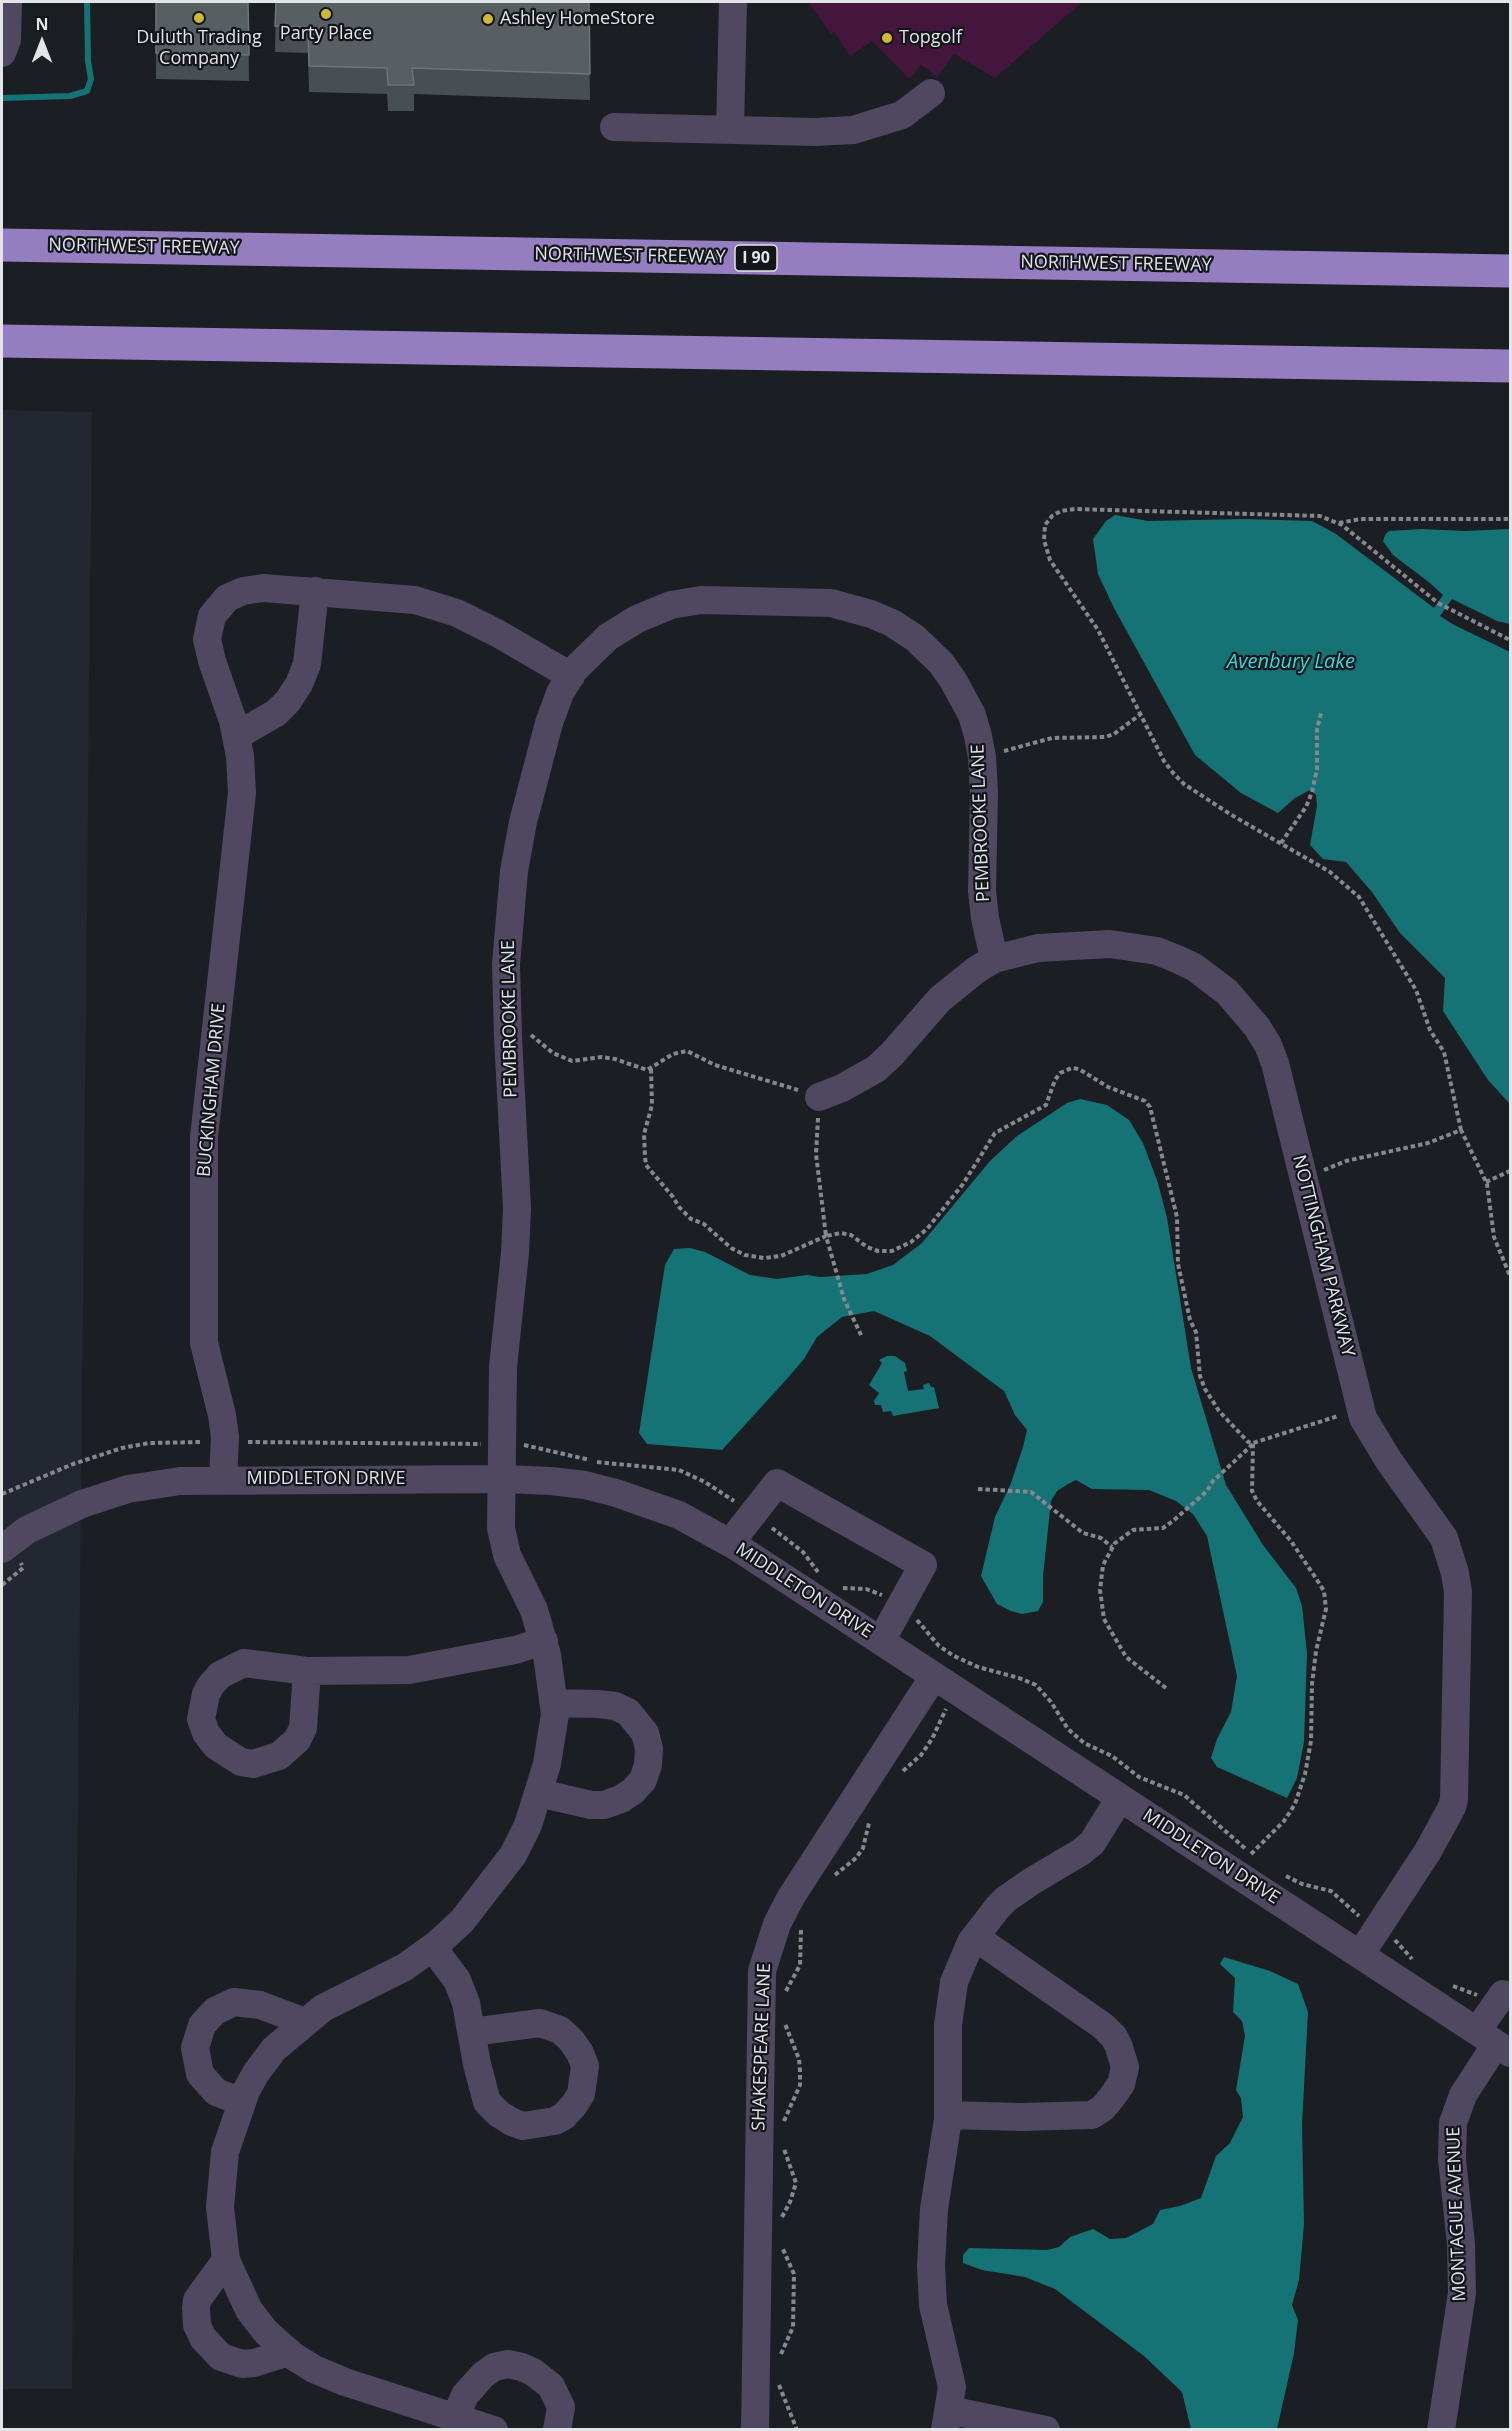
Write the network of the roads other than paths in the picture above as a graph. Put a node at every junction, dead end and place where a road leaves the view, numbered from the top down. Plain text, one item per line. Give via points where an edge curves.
1 (8, 2) edge
2 (733, 2) edge
3 (2, 53) edge
4 (931, 93) dead end
5 (614, 127) dead end
6 (730, 130) junction
7 (2, 245) edge
8 (1510, 271) edge
9 (2, 341) edge
10 (1510, 366) edge
11 (315, 591) junction
12 (571, 676) junction
13 (236, 736) junction
14 (994, 959) junction
15 (819, 1097) road end
16 (501, 1479) junction
17 (224, 1480) junction
18 (730, 1543) junction
19 (2, 1549) edge
20 (544, 1641) junction
21 (881, 1641) junction
22 (307, 1671) dead end
23 (945, 1683) junction
24 (554, 1703) junction
25 (539, 1793) junction
26 (1120, 1798) junction
27 (975, 1937) junction
28 (433, 1948) junction
29 (1360, 1955) junction
30 (1499, 1999) road end
31 (305, 2022) junction
32 (472, 2032) dead end
33 (1495, 2042) edge
34 (242, 2102) junction
35 (948, 2115) junction
36 (226, 2260) junction
37 (289, 2352) junction
38 (456, 2416) junction
39 (947, 2420) edge
40 (494, 2430) edge
41 (557, 2430) edge
42 (755, 2430) edge
43 (1046, 2430) edge
44 (1441, 2430) edge

1 - 3 street via 8,40
2 - 6 street
4 - 6 street via 902,115 853,130
5 - 6 street
7 - 8 highway, NORTHWEST FREEWAY / I 90
9 - 10 highway
11 - 12 street, BUCKINGHAM DRIVE via 435,604 497,633
11 - 13 street via 307,664 299,684 276,713
11 - 13 street, BUCKINGHAM DRIVE via 243,591 227,598 212,616 207,639
12 - 14 street, PEMBROOKE LANE via 608,637 637,619 671,605 701,600 831,603 892,624 941,663 972,715 984,792 982,891
12 - 16 street, PEMBROOKE LANE via 549,723 523,822 509,922 507,1023 517,1208 503,1367
13 - 17 street, BUCKINGHAM DRIVE via 241,809 204,1137 204,1343 222,1415
14 - 15 street, NOTTINGHAM PARKWAY via 952,988 876,1069
14 - 29 street, NOTTINGHAM PARKWAY via 1038,948 1110,944 1157,951 1211,979 1240,1006 1268,1045 1275,1063 1363,1418 1383,1453 1444,1538 1458,1592 1452,1807
16 - 17 street, MIDDLETON DRIVE
16 - 18 street, MIDDLETON DRIVE via 585,1485 616,1493 679,1515
16 - 20 street, PEMBROOKE LANE via 501,1528 507,1555 534,1610
17 - 19 street, MIDDLETON DRIVE via 153,1485 106,1495 55,1515
18 - 21 street, MIDDLETON DRIVE
18 - 21 street via 777,1483 923,1565
20 - 22 street via 409,1670
20 - 24 street, PEMBROOKE LANE
21 - 23 street, MIDDLETON DRIVE
23 - 26 street, MIDDLETON DRIVE
23 - 42 street, SHAKESPEARE LANE via 791,1897 774,1932 762,1971
24 - 25 street
24 - 25 street via 615,1706 628,1712 645,1733 648,1765 643,1780 633,1791 604,1805
25 - 28 street via 513,1855 462,1921
26 - 27 street via 1092,1843 1006,1899
26 - 29 street, MIDDLETON DRIVE
27 - 35 street via 962,1959 950,2003
27 - 35 street via 1103,2026 1119,2048 1125,2067 1121,2084 1103,2108 1092,2115
28 - 31 street via 405,1967 322,2008
28 - 32 street via 457,1980 470,2013
29 - 33 street, MIDDLETON DRIVE
30 - 33 street, MONTAGUE AVENUE
31 - 34 street via 274,2049 256,2073
31 - 34 street via 260,2005 234,2002 215,2011 202,2025 195,2048 200,2074 216,2092
33 - 44 street, MONTAGUE AVENUE via 1463,2096 1453,2123 1462,2293
34 - 36 street via 225,2152 222,2175 220,2207
35 - 39 street via 934,2209 931,2289 952,2386
36 - 37 street via 249,2310
36 - 37 street via 197,2300 197,2325 203,2337 221,2357 242,2364
37 - 38 street via 314,2369 345,2382
38 - 40 street
38 - 41 street via 465,2395 483,2374 508,2364 533,2372 551,2386 561,2407
39 - 43 street

